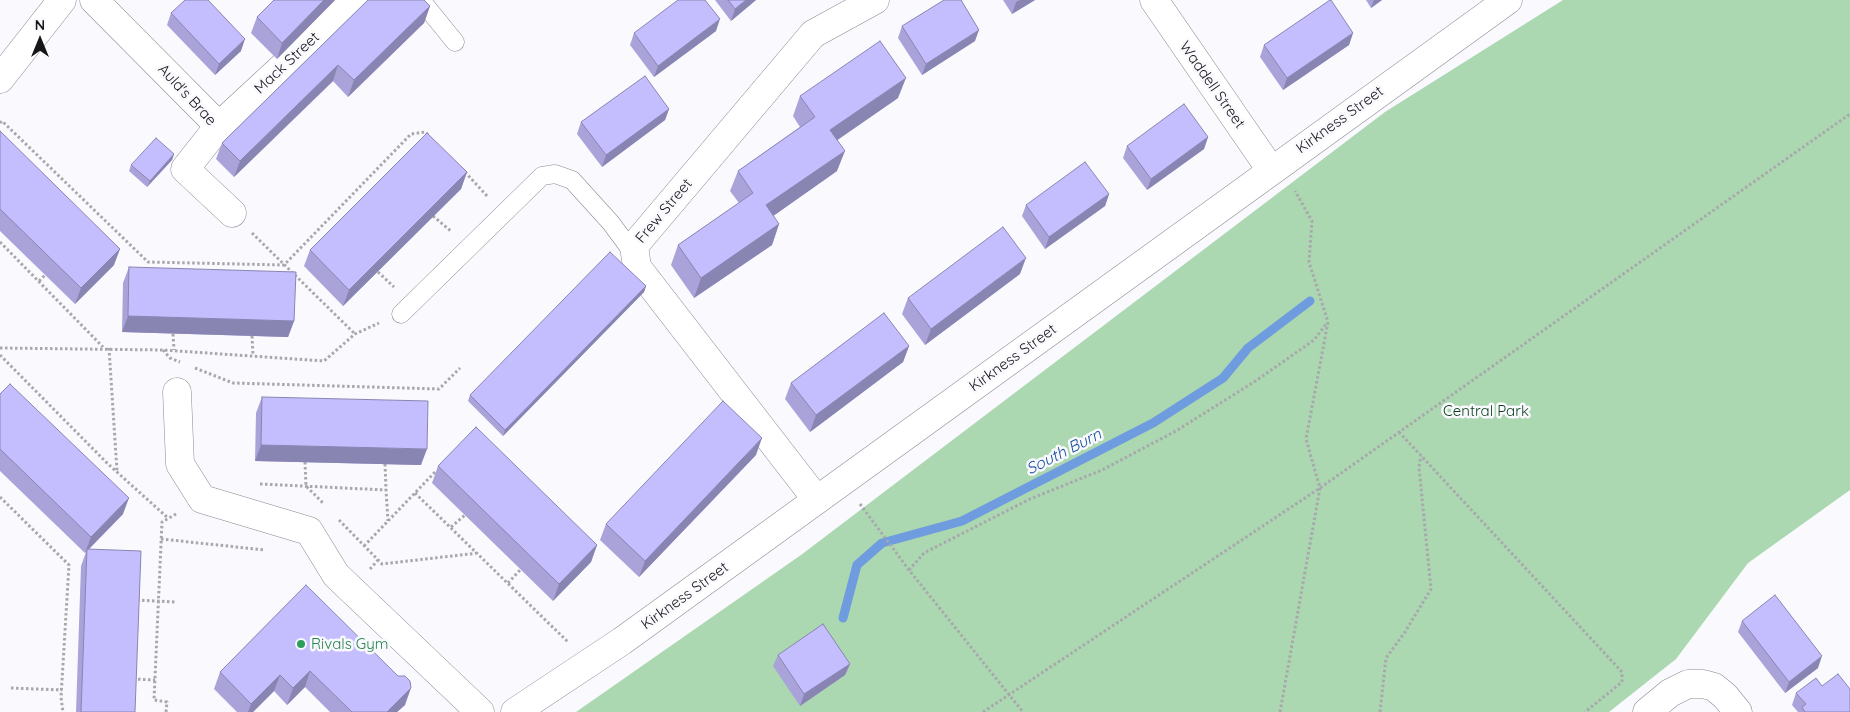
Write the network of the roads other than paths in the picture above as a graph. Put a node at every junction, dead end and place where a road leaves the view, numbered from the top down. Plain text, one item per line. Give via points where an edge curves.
1 (62, 0) edge
2 (94, 0) edge
3 (354, 0) edge
4 (421, 0) edge
5 (875, 0) edge
6 (1154, 0) edge
7 (1508, 0) edge
8 (455, 42) dead end
9 (0, 79) edge
10 (219, 126) junction
11 (1275, 167) junction
12 (232, 213) road end
13 (636, 257) junction
14 (400, 314) road end
15 (177, 392) dead end
16 (817, 500) junction
17 (480, 712) edge
18 (515, 712) edge
19 (1648, 712) edge
20 (1738, 712) edge

1 - 9 street
2 - 10 street, Auld's Brae
3 - 10 street, Mack Street
4 - 8 lane
5 - 13 street, Frew Street via 813,34 634,246
6 - 11 street, Waddell Street
7 - 11 street, Kirkness Street
10 - 12 street, Auld's Brae via 185,169
11 - 16 street, Kirkness Street
13 - 14 lane via 611,223 572,180 554,174 542,176
13 - 16 street, Frew Street via 637,267
15 - 17 street via 180,464 202,499 309,531 336,575
16 - 18 street, Kirkness Street via 588,664
19 - 20 street via 1670,693 1688,684 1702,684 1714,687

